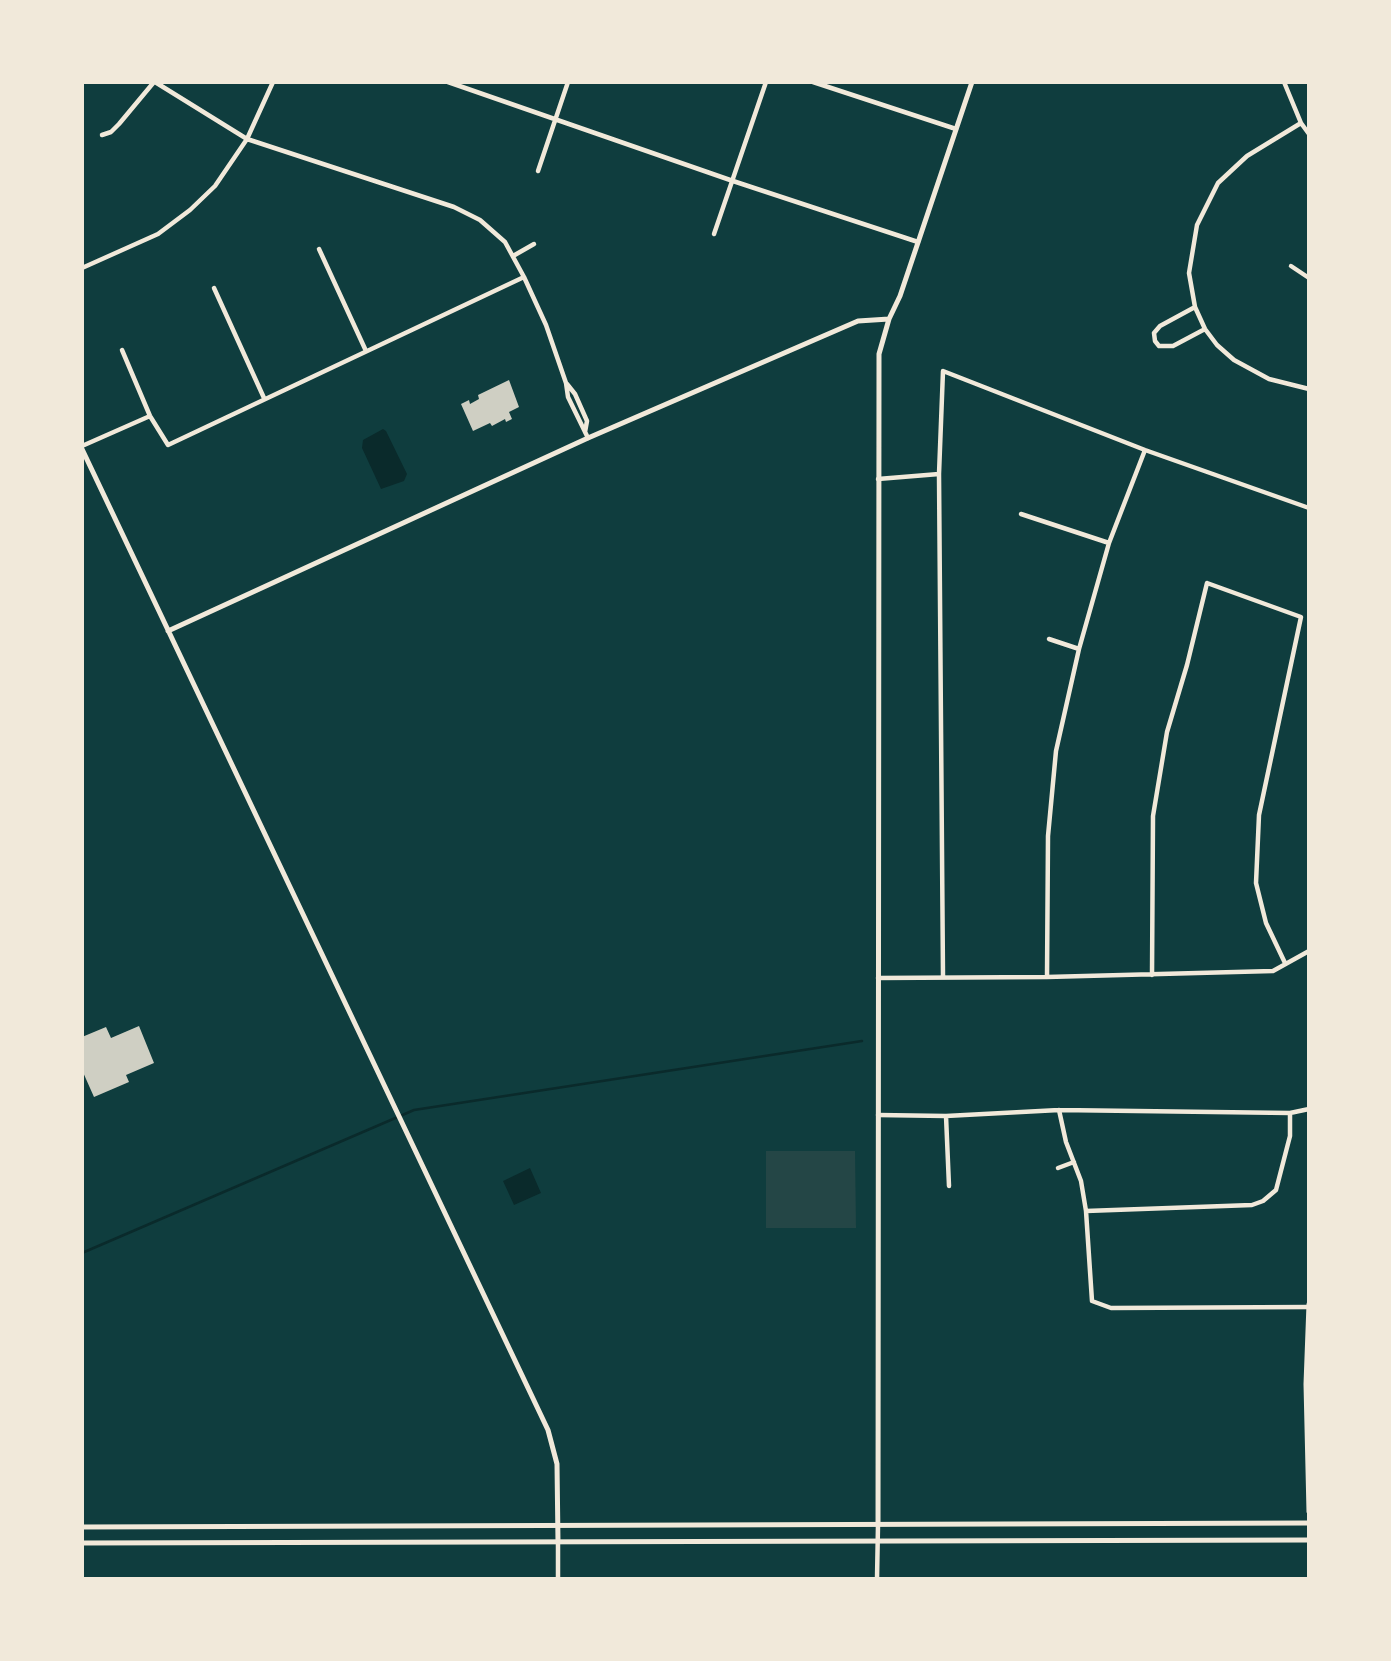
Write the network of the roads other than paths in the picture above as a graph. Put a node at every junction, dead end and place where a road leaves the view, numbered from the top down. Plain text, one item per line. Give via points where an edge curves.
1 (155, 82) edge
2 (273, 82) edge
3 (448, 82) edge
4 (568, 82) edge
5 (766, 82) edge
6 (813, 82) edge
7 (972, 82) edge
8 (1284, 82) edge
9 (555, 119) junction
10 (1301, 123) junction
11 (956, 129) junction
12 (1309, 134) edge
13 (102, 135) dead end
14 (247, 139) junction
15 (538, 171) dead end
16 (733, 181) junction
17 (714, 234) dead end
18 (918, 242) junction
19 (534, 244) dead end
20 (319, 249) dead end
21 (513, 257) junction
22 (1291, 266) dead end
23 (82, 268) edge
24 (524, 277) junction
25 (1309, 278) edge
26 (214, 288) dead end
27 (1195, 307) junction
28 (889, 319) junction
29 (1205, 329) junction
30 (122, 350) dead end
31 (366, 351) junction
32 (1309, 389) edge
33 (264, 398) junction
34 (150, 416) junction
35 (586, 435) junction
36 (82, 448) edge
37 (1145, 450) junction
38 (939, 474) junction
39 (878, 479) junction
40 (1309, 508) edge
41 (1021, 514) dead end
42 (1109, 543) junction
43 (168, 631) junction
44 (1049, 639) dead end
45 (1079, 649) junction
46 (1309, 951) edge
47 (1285, 963) junction
48 (1152, 975) junction
49 (943, 977) junction
50 (1047, 977) junction
51 (878, 978) junction
52 (1309, 1109) edge
53 (1059, 1110) junction
54 (1290, 1113) junction
55 (878, 1115) junction
56 (946, 1116) junction
57 (1074, 1162) junction
58 (1058, 1168) dead end
59 (949, 1186) dead end
60 (1086, 1212) junction
61 (1309, 1306) edge
62 (1309, 1512) edge
63 (1309, 1523) edge
64 (558, 1525) junction
65 (878, 1525) junction
66 (82, 1527) edge
67 (1309, 1540) edge
68 (877, 1541) junction
69 (558, 1542) junction
70 (82, 1543) edge
71 (558, 1579) edge
72 (877, 1579) edge

1 - 13 street via 111,132
1 - 14 street
2 - 14 street
3 - 9 street
4 - 9 street
5 - 16 street
6 - 11 street
7 - 11 street
8 - 10 street
9 - 15 street
9 - 16 street
10 - 12 street
10 - 27 street via 1247,156 1228,172 1207,201 1191,248 1189,273
11 - 18 street
14 - 21 street via 454,206 480,220 505,242
14 - 23 street via 215,186 190,210 158,234
16 - 17 street
16 - 18 street
18 - 28 street
19 - 21 street
20 - 31 street
21 - 24 street
22 - 25 street
24 - 31 street
24 - 35 street via 566,383 587,421
26 - 33 street
27 - 29 street
27 - 29 street via 1160,326 1155,341 1159,346 1172,346
28 - 35 street via 858,321
28 - 39 street via 879,355
29 - 32 street via 1217,345 1252,371
30 - 34 street
31 - 33 street
33 - 34 street via 168,445
34 - 36 street
35 - 43 street
36 - 43 street
37 - 38 street via 943,371
37 - 40 street
37 - 42 street
38 - 39 street
38 - 49 street
39 - 51 street
41 - 42 street
42 - 45 street
43 - 64 street via 548,1430 557,1464
44 - 45 street
45 - 50 street via 1056,751 1048,836
46 - 47 street
47 - 48 street via 1273,971
47 - 48 street via 1266,923 1256,883 1258,829 1301,617 1207,583 1167,732 1153,816
48 - 50 street
49 - 50 street
49 - 51 street
51 - 55 street
52 - 54 street
53 - 54 street
53 - 56 street
53 - 57 street
54 - 60 street via 1290,1136 1276,1190 1252,1205
55 - 56 street
55 - 65 street
56 - 59 street
57 - 58 street
57 - 60 street
60 - 61 street via 1092,1301 1111,1308
61 - 62 street
63 - 65 street
64 - 65 street
64 - 66 street
64 - 69 street
65 - 68 street
67 - 68 street
68 - 69 street
68 - 72 street
69 - 70 street
69 - 71 street

